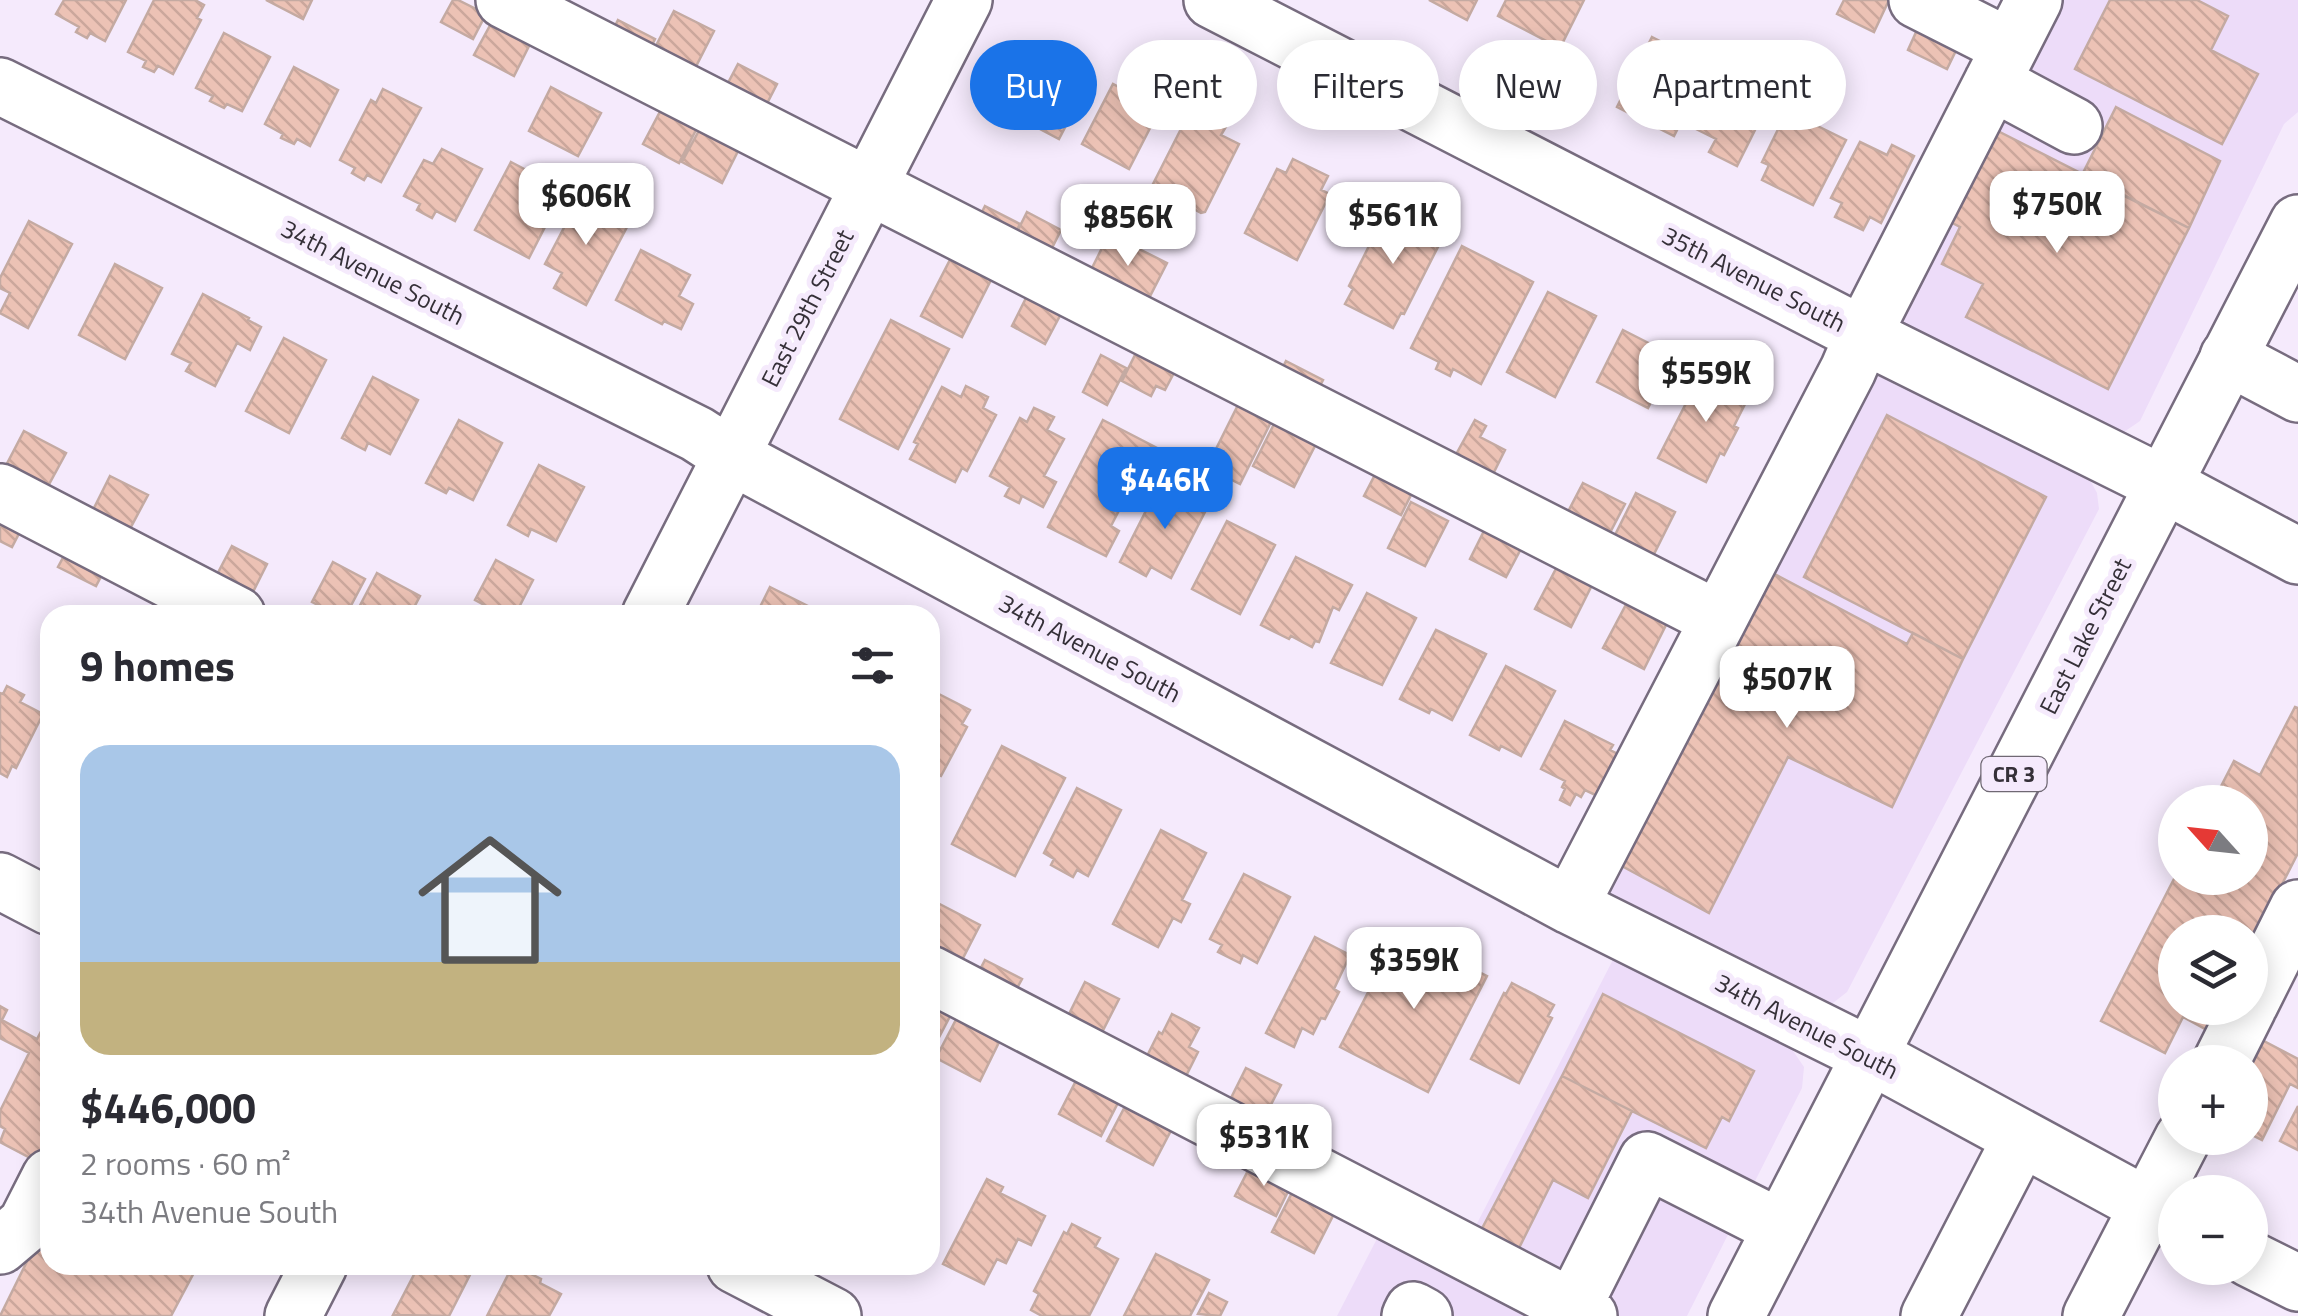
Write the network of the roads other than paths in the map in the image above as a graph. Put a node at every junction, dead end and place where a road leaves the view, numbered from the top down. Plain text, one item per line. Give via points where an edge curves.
1 (504, 0) edge
2 (964, 0) edge
3 (1212, 0) edge
4 (1917, 0) edge
5 (2012, 43) edge
6 (0, 86) edge
7 (2074, 126) dead end
8 (868, 187) junction
9 (2298, 223) edge
10 (1863, 335) junction
11 (2228, 357) junction
12 (2298, 394) edge
13 (732, 456) junction
14 (2163, 484) junction
15 (0, 492) edge
16 (2298, 556) edge
17 (218, 605) edge
18 (655, 605) edge
19 (1718, 619) junction
20 (0, 881) edge
21 (40, 903) edge
22 (1570, 906) junction
23 (2297, 914) edge
24 (2268, 970) edge
25 (940, 979) edge
26 (1869, 1055) junction
27 (2021, 1138) junction
28 (2158, 1212) edge
29 (2158, 1218) edge
30 (1780, 1228) junction
31 (2268, 1268) edge
32 (314, 1275) edge
33 (755, 1275) edge
34 (2298, 1283) edge
35 (1581, 1312) edge
36 (1738, 1315) edge
37 (293, 1316) edge
38 (833, 1316) edge
39 (1410, 1316) edge
40 (1424, 1316) edge
41 (1929, 1316) edge
42 (2091, 1316) edge

1 - 8 street
2 - 8 street, East 29th Street
3 - 10 street, 35th Avenue South
4 - 5 street
5 - 7 street
5 - 10 street
6 - 13 street, 34th Avenue South
8 - 13 street, East 29th Street
8 - 19 street
9 - 11 street, East Lake Street / CR 3
10 - 14 street, 35th Avenue South
10 - 19 street
11 - 12 street
11 - 14 street, East Lake Street / CR 3
13 - 18 street, East 29th Street
13 - 22 street, 34th Avenue South
14 - 16 street, 35th Avenue South
14 - 26 street, East Lake Street / CR 3
15 - 17 street
19 - 22 street
20 - 21 street
22 - 26 street, 34th Avenue South
23 - 24 street
25 - 35 street
26 - 27 street, 34th Avenue South
26 - 30 street, East Lake Street / CR 3
27 - 28 street, 34th Avenue South
27 - 41 street
29 - 42 street
30 - 35 street via 1648,1160
30 - 36 street, East Lake Street / CR 3
31 - 34 street
32 - 37 street
33 - 38 street
39 - 40 street via 1413,1310

